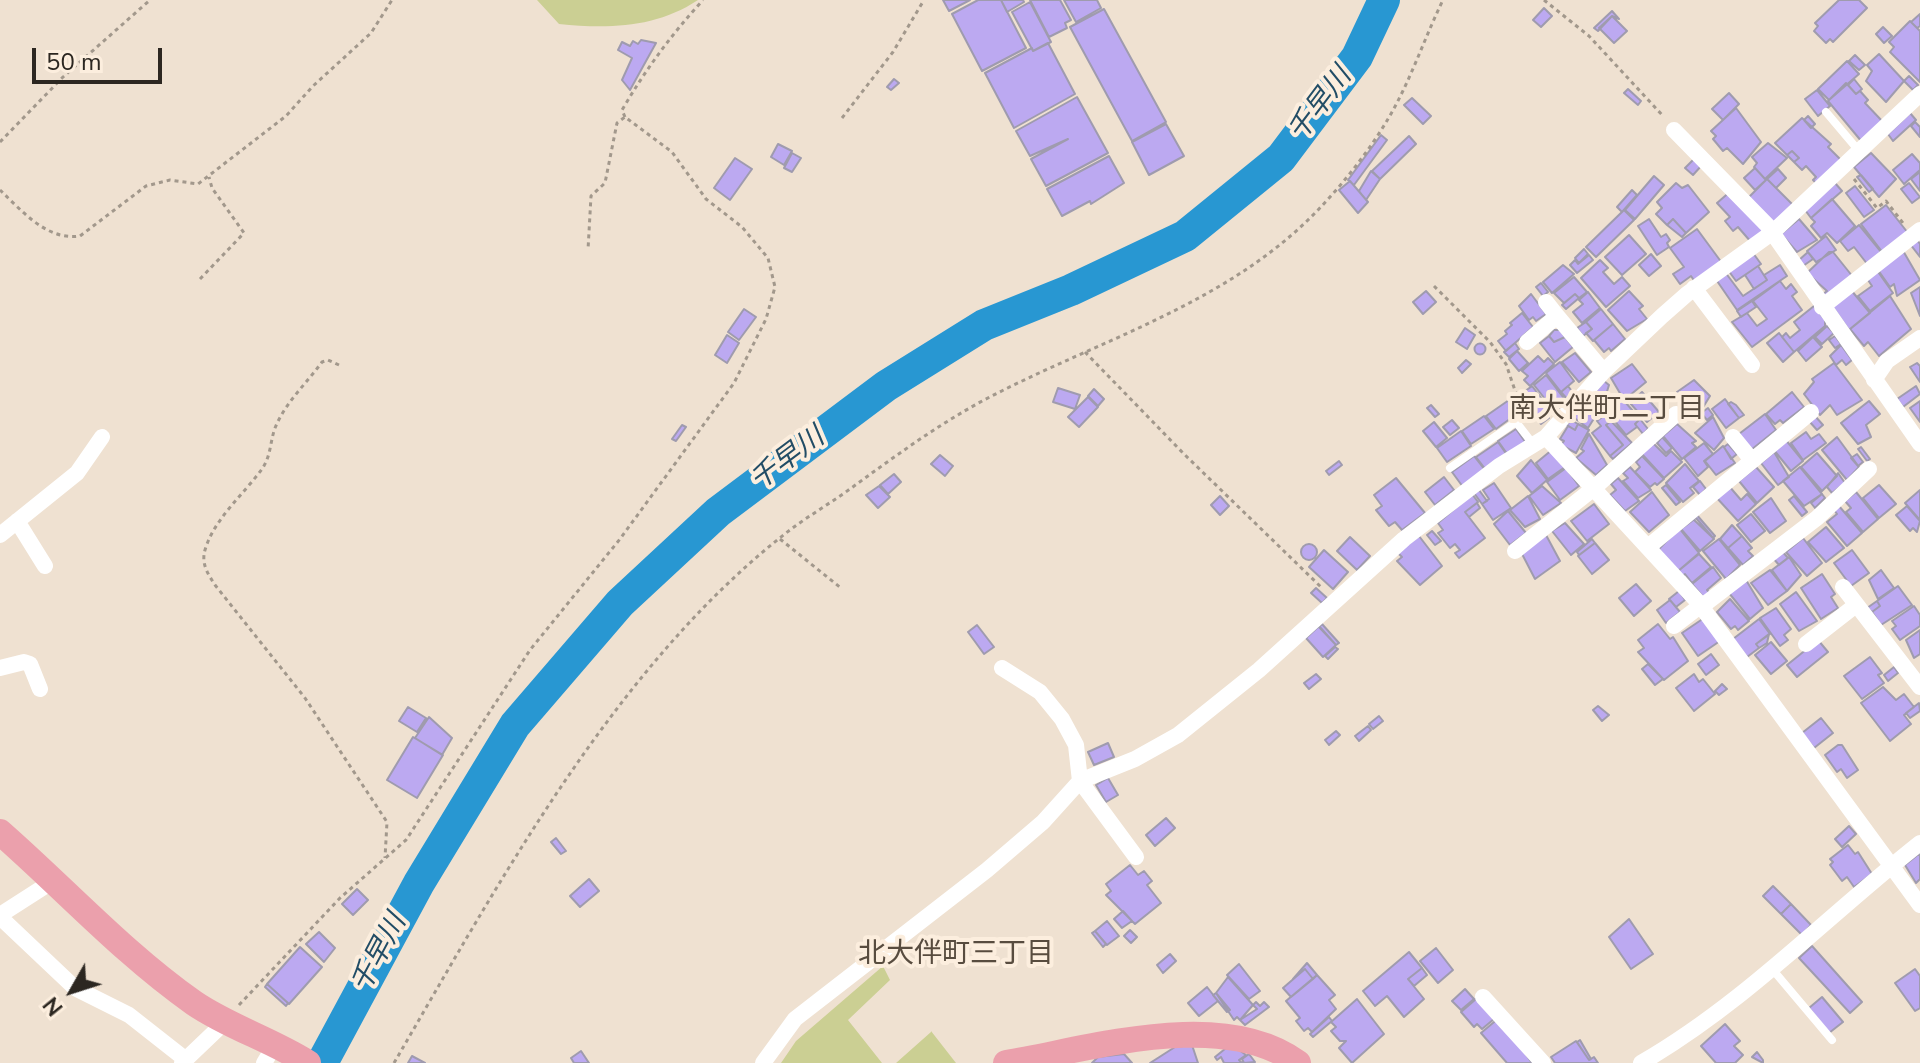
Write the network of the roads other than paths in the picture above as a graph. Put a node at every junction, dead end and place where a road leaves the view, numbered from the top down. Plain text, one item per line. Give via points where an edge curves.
1 (1920, 94) edge
2 (1826, 112) dead end
3 (1674, 130) road end
4 (1859, 152) junction
5 (1772, 232) junction
6 (1917, 234) edge
7 (1694, 288) junction
8 (1546, 302) dead end
9 (1822, 307) junction
10 (1557, 316) junction
11 (1920, 338) edge
12 (1527, 342) dead end
13 (1752, 365) dead end
14 (1603, 371) junction
15 (1874, 380) junction
16 (1811, 412) dead end
17 (1676, 414) dead end
18 (102, 437) dead end
19 (1733, 437) dead end
20 (1539, 440) junction
21 (1920, 444) edge
22 (1751, 459) junction
23 (1450, 468) dead end
24 (1869, 469) dead end
25 (1594, 488) junction
26 (17, 521) junction
27 (0, 535) edge
28 (1648, 547) junction
29 (1515, 551) dead end
30 (45, 566) dead end
31 (1843, 587) dead end
32 (1856, 605) junction
33 (1701, 606) junction
34 (1674, 626) dead end
35 (1806, 644) dead end
36 (0, 668) edge
37 (1002, 668) dead end
38 (1920, 687) edge
39 (40, 689) dead end
40 (1080, 781) junction
41 (0, 832) edge
42 (1920, 843) edge
43 (1136, 857) dead end
44 (1890, 867) junction
45 (53, 881) junction
46 (1920, 905) edge
47 (0, 916) edge
48 (1773, 970) junction
49 (1483, 997) dead end
50 (226, 1021) junction
51 (1832, 1040) dead end
52 (275, 1051) edge
53 (1268, 1055) edge
54 (184, 1061) edge
55 (308, 1063) edge
56 (763, 1063) edge
57 (1006, 1063) edge
58 (1298, 1063) edge
59 (1543, 1063) edge
60 (1641, 1063) edge

1 - 4 street
2 - 4 lane
3 - 5 street
4 - 5 street
5 - 7 street
5 - 9 street
6 - 9 street
7 - 13 street
7 - 14 street
8 - 10 street
9 - 15 street
10 - 12 street
10 - 14 street
11 - 15 street via 1887,361
14 - 20 street
15 - 21 street
16 - 22 street
17 - 25 street
18 - 26 street via 77,473
19 - 22 street
20 - 23 lane via 1516,422
20 - 25 street
20 - 40 street via 1404,539 1253,676 1178,735
22 - 28 street
24 - 33 street via 1817,518
25 - 28 street
25 - 29 street
26 - 27 street
26 - 30 street
28 - 33 street
31 - 32 street
32 - 35 street
32 - 38 street
33 - 34 street
33 - 44 street
36 - 39 street via 30,664
37 - 40 street via 1040,692 1062,719 1076,745
40 - 43 street
40 - 56 street via 1043,822 987,870 795,1019
41 - 45 main road
42 - 44 street
44 - 46 street
44 - 48 street
45 - 47 street
45 - 50 main road via 157,975
47 - 54 street via 75,988 129,1015
48 - 51 lane
48 - 60 street via 1710,1020
49 - 59 street
50 - 52 main road
50 - 54 street
52 - 55 main road
53 - 57 main road via 1235,1036 1180,1036
53 - 58 main road

